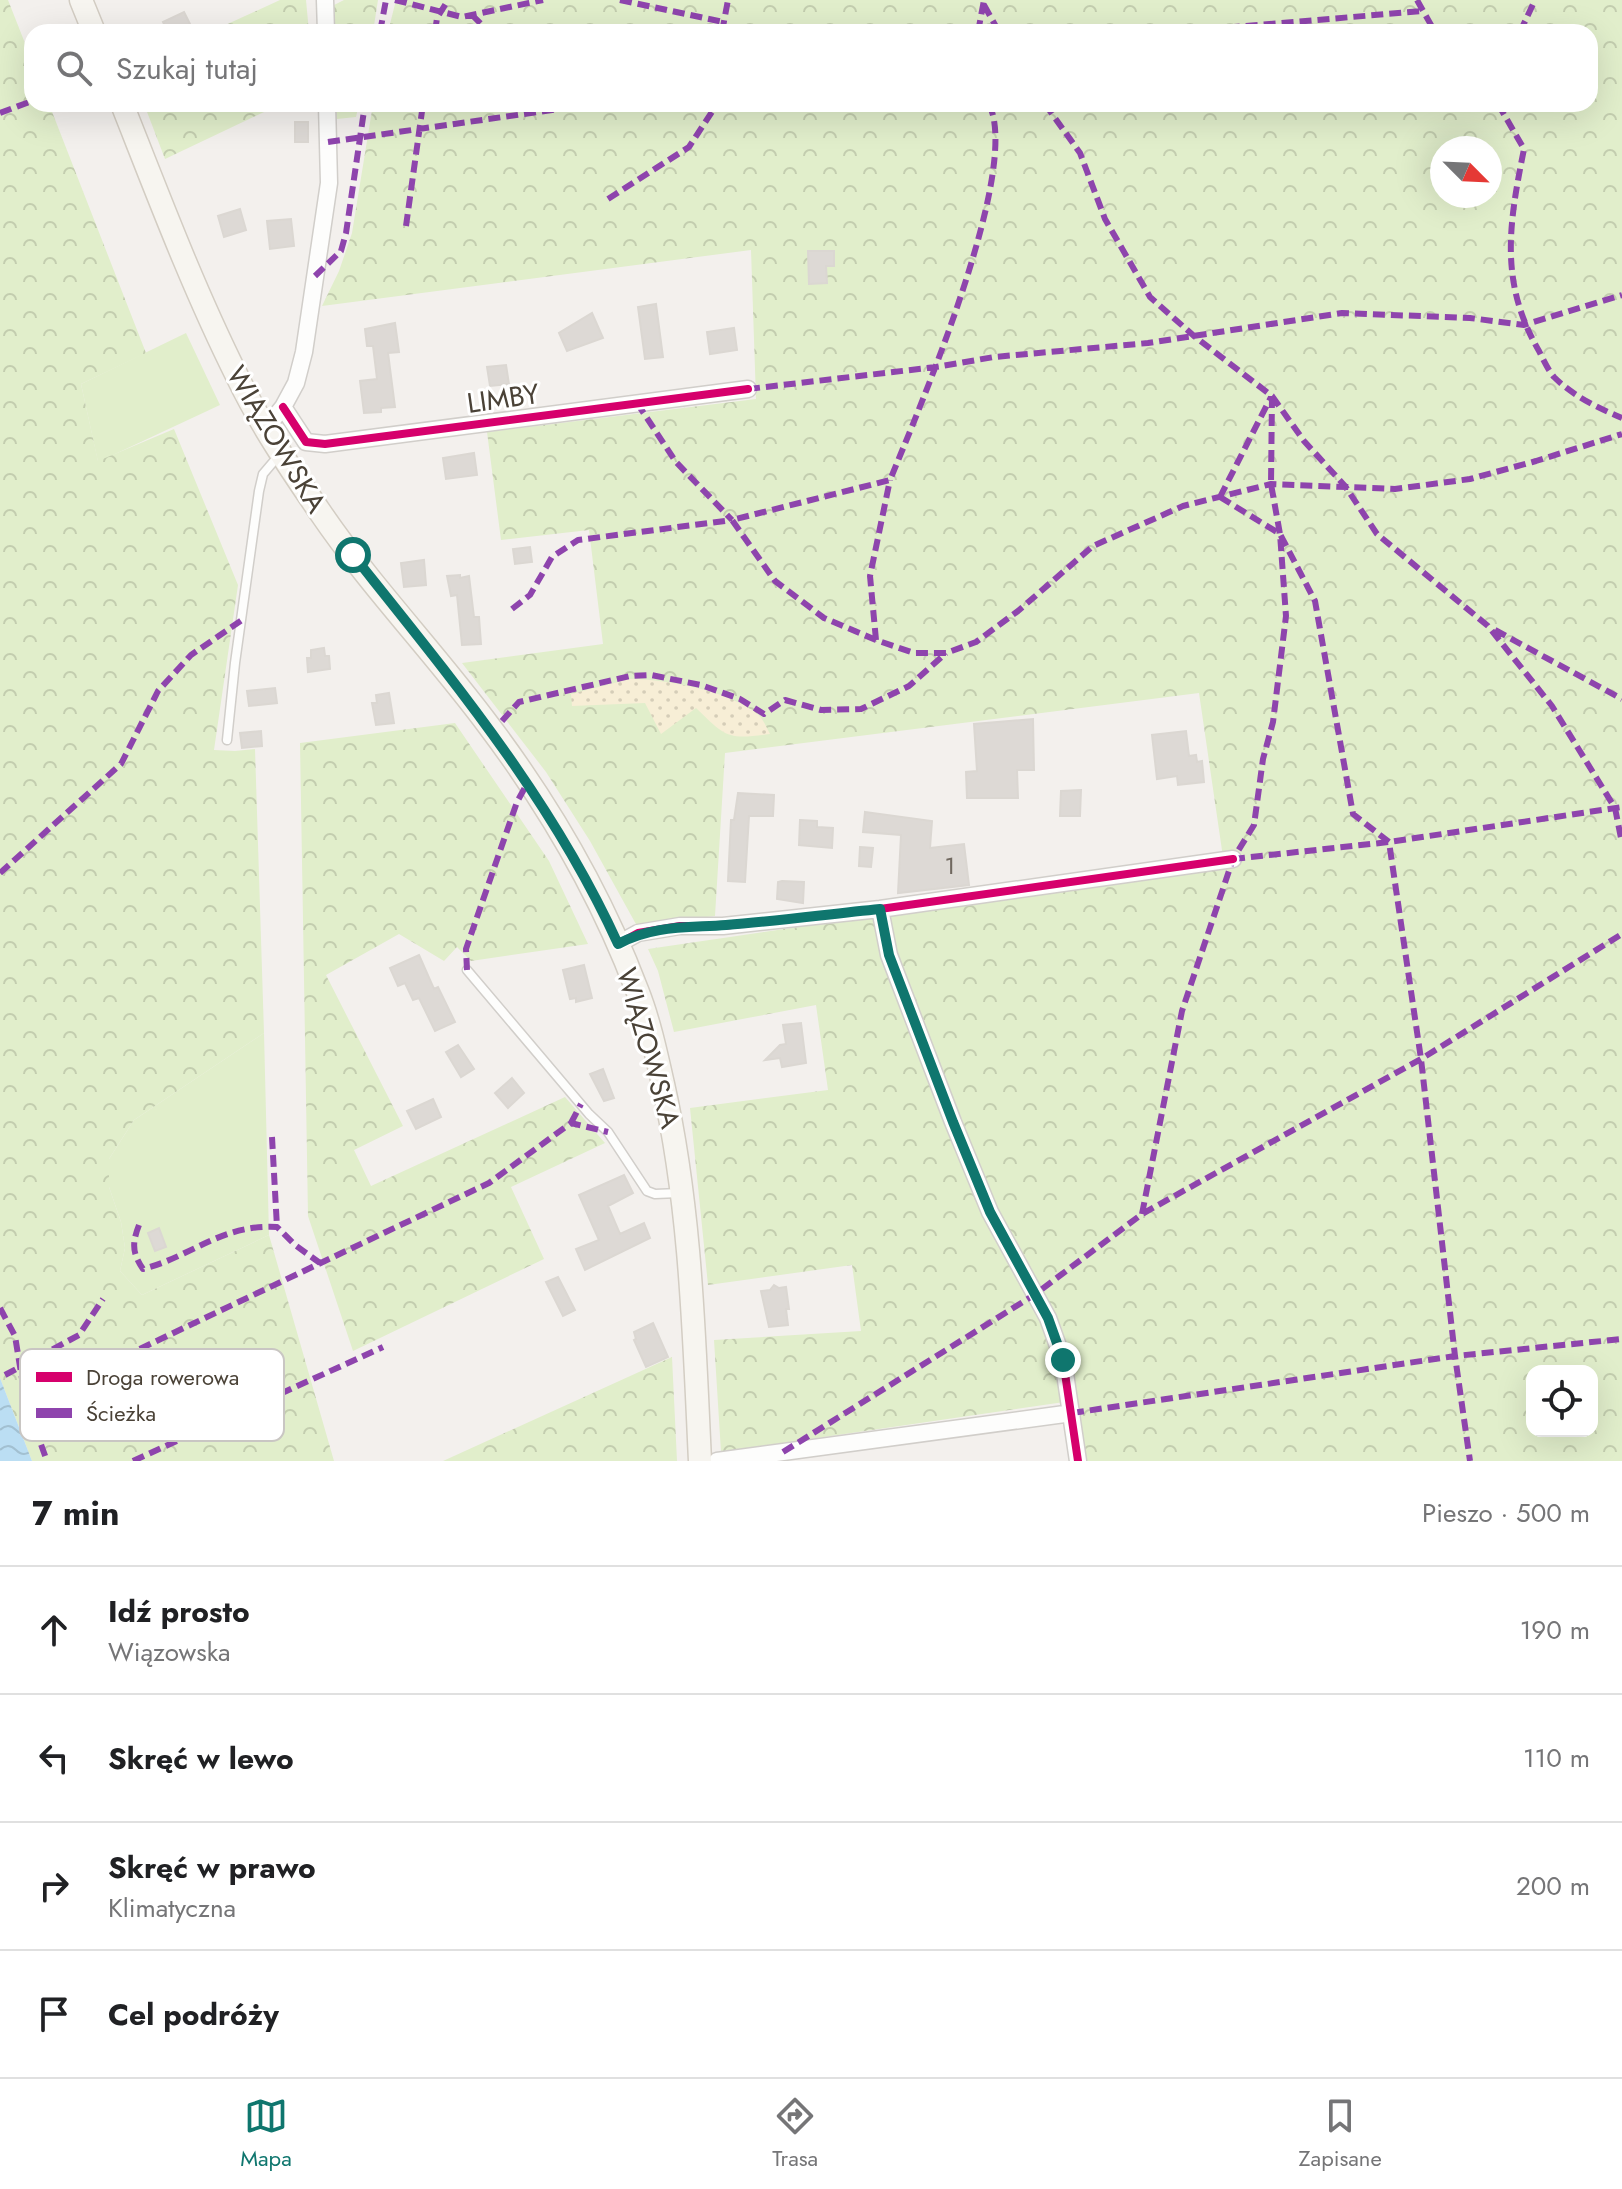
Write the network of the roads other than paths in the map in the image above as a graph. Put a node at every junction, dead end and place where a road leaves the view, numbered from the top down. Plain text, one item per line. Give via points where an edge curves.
1 (81, 0) edge
2 (325, 0) edge
3 (91, 24) edge
4 (326, 24) edge
5 (125, 112) edge
6 (327, 112) edge
7 (748, 389) dead end
8 (283, 407) junction
9 (265, 429) junction
10 (281, 454) junction
11 (227, 740) dead end
12 (1233, 859) dead end
13 (880, 909) junction
14 (618, 944) junction
15 (467, 970) dead end
16 (683, 1192) junction
17 (1072, 1413) junction
18 (700, 1461) edge
19 (717, 1461) edge
20 (1078, 1461) edge

1 - 3 main road
2 - 4 street
5 - 9 main road, WIĄZOWSKA via 212,324
6 - 8 street via 329,183 322,235 304,352
7 - 8 street, LIMBY via 325,444 306,442
8 - 9 street
9 - 10 main road, WIĄZOWSKA
10 - 11 lane via 263,474 259,491
10 - 14 main road, WIĄZOWSKA via 528,782 595,892
12 - 13 street
13 - 14 street via 680,926 638,933
13 - 17 street via 893,967 990,1212 1048,1318 1063,1360
14 - 16 main road, WIĄZOWSKA via 655,1049
15 - 16 lane via 608,1132 642,1187 655,1194
16 - 18 main road, WIĄZOWSKA
17 - 19 street
17 - 20 street

